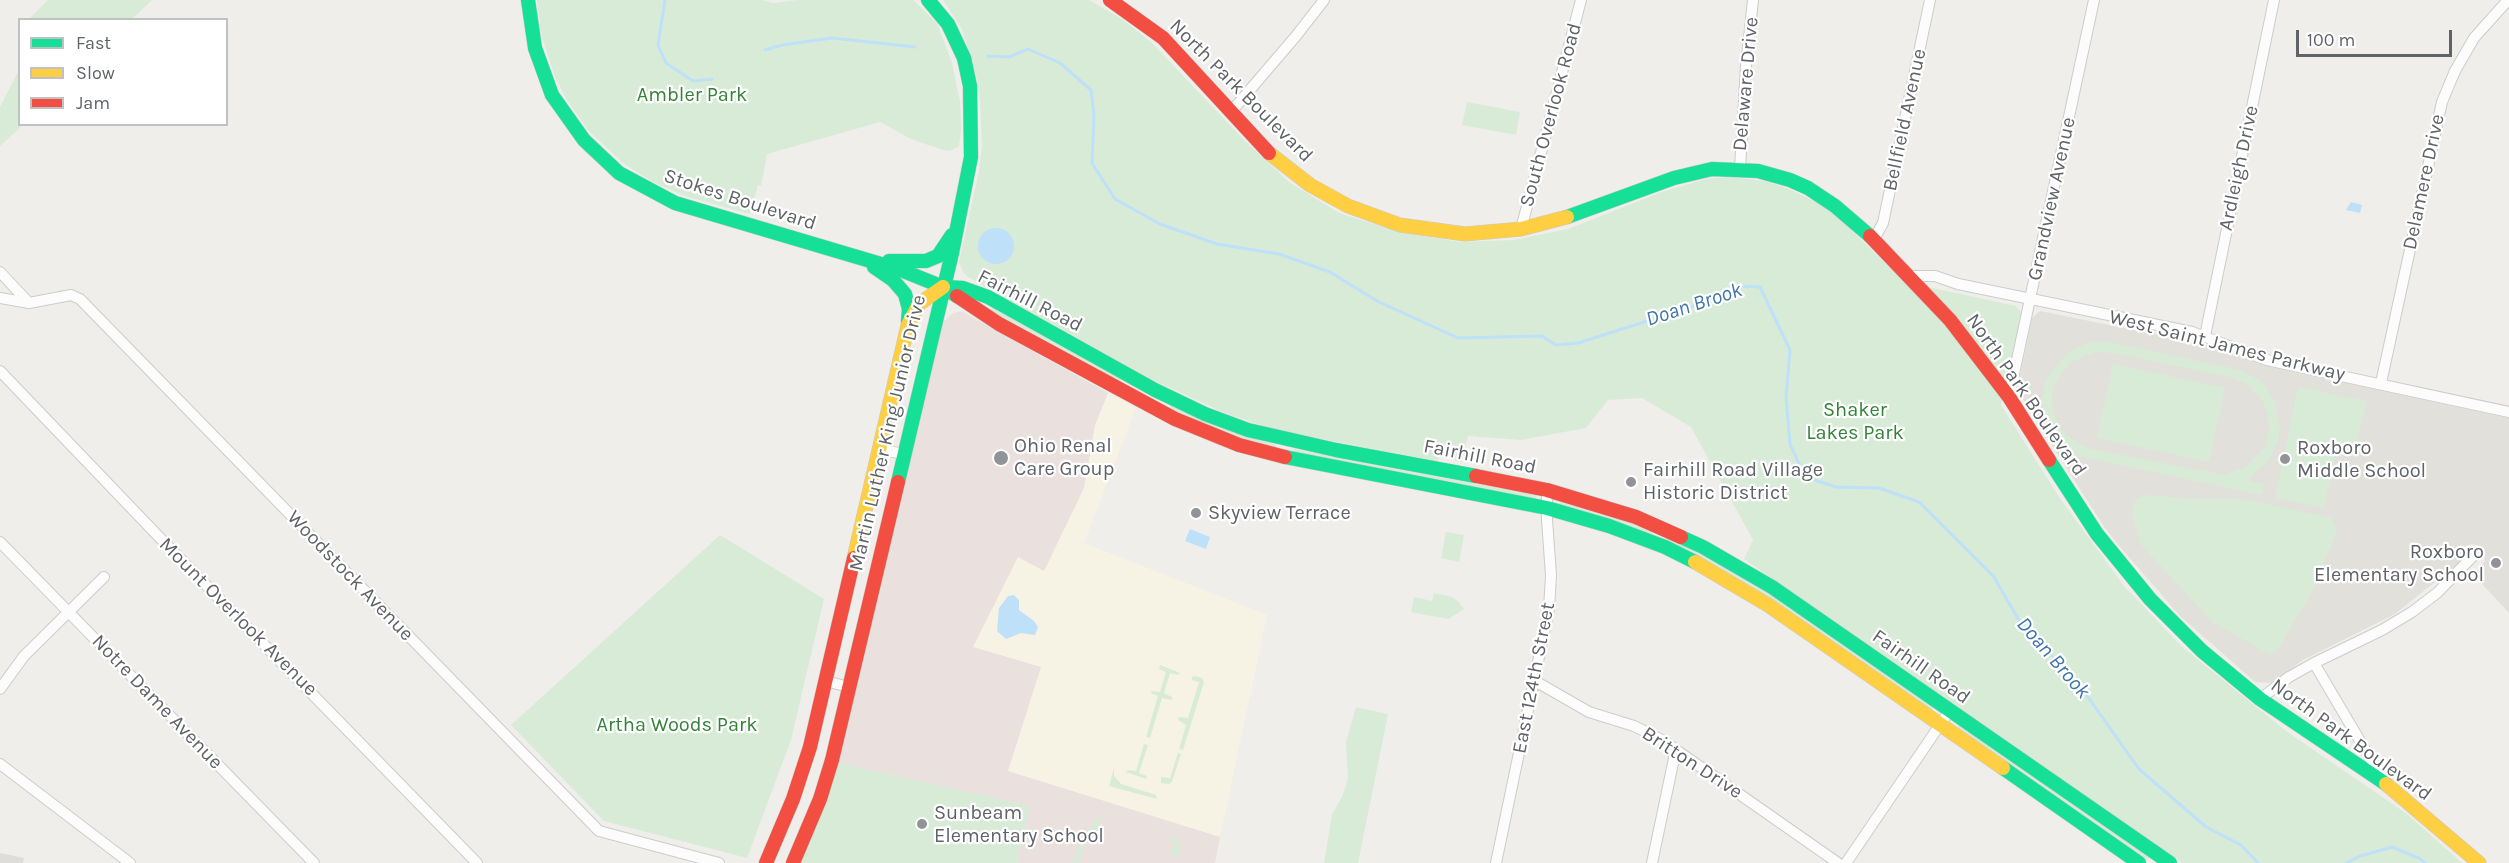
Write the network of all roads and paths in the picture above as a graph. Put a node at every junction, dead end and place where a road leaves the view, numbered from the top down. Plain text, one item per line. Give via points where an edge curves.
1 (528, 0) edge
2 (1110, 0) edge
3 (1324, 0) edge
4 (1581, 0) edge
5 (1754, 0) edge
6 (1930, 0) edge
7 (2094, 0) edge
8 (2274, 0) edge
9 (2508, 0) edge
10 (930, 1) edge
11 (1231, 112) junction
12 (1740, 169) junction
13 (957, 225) junction
14 (1521, 229) junction
15 (1874, 238) junction
16 (858, 258) junction
17 (0, 272) edge
18 (1911, 276) junction
19 (943, 287) junction
20 (0, 298) edge
21 (2031, 299) junction
22 (29, 303) junction
23 (908, 325) junction
24 (2205, 336) junction
25 (0, 370) edge
26 (1130, 375) junction
27 (2381, 383) junction
28 (1122, 392) junction
29 (1163, 394) junction
30 (2009, 397) junction
31 (1155, 409) junction
32 (2509, 412) edge
33 (1288, 441) junction
34 (880, 449) junction
35 (903, 454) junction
36 (1284, 458) junction
37 (1547, 490) junction
38 (1547, 508) junction
39 (1662, 528) junction
40 (0, 542) edge
41 (1657, 544) junction
42 (2473, 556) dead end
43 (105, 577) dead end
44 (69, 612) junction
45 (2313, 663) junction
46 (825, 681) junction
47 (1535, 681) junction
48 (849, 687) junction
49 (0, 689) edge
50 (2260, 699) junction
51 (1950, 710) junction
52 (1941, 724) junction
53 (1676, 749) junction
54 (0, 764) edge
55 (2386, 784) junction
56 (2153, 858) edge
57 (130, 863) edge
58 (314, 863) edge
59 (477, 863) edge
60 (719, 863) edge
61 (766, 863) edge
62 (793, 863) edge
63 (1496, 863) edge
64 (1652, 863) edge
65 (1838, 863) edge
66 (1846, 863) edge
67 (2139, 863) edge
68 (2170, 863) edge
69 (2479, 863) edge

1 - 16 main road, Stokes Boulevard via 535,48 552,95 584,140 619,173 675,203
2 - 11 main road, North Park Boulevard via 1163,38
3 - 11 street
4 - 14 street, South Overlook Road
5 - 12 street, Delaware Drive via 1744,81
6 - 15 street, Bellfield Avenue via 1883,223
7 - 21 street, Grandview Avenue
8 - 24 street, Ardleigh Drive
9 - 27 street, Delamere Drive via 2474,38 2439,109
10 - 13 main road via 958,43 970,86 971,156
11 - 14 main road, North Park Boulevard via 1274,157 1310,185 1366,214 1442,232
12 - 14 main road, North Park Boulevard via 1712,169 1674,178 1575,215
12 - 15 main road, North Park Boulevard via 1774,175 1808,188
13 - 16 main road via 938,256 926,261
13 - 19 main road
15 - 18 main road, North Park Boulevard
16 - 19 main road, Stokes Boulevard
16 - 23 main road via 893,280 904,294 909,309
17 - 22 street
18 - 21 street, West Saint James Parkway via 1935,276
18 - 30 main road, North Park Boulevard
19 - 23 main road, Martin Luther King Junior Drive via 919,304
19 - 26 main road, Fairhill Road via 963,288 988,297
19 - 28 main road, Fairhill Road via 999,324
19 - 35 main road, Martin Luther King Junior Drive
20 - 22 street
21 - 24 street, West Saint James Parkway
21 - 30 street, Grandview Avenue
22 - 60 street, Woodstock Avenue via 71,296 80,299 599,831
23 - 34 main road, Martin Luther King Junior Drive
24 - 27 street, West Saint James Parkway via 2267,360
25 - 59 street, Mount Overlook Avenue
26 - 28 main road
26 - 29 main road, Fairhill Road
27 - 32 street, West Saint James Parkway
28 - 31 main road, Fairhill Road
29 - 31 main road
29 - 33 main road, Fairhill Road via 1205,414
30 - 50 main road, North Park Boulevard via 2120,564 2202,651
31 - 36 main road, Fairhill Road via 1201,431
33 - 36 main road
33 - 37 main road, Fairhill Road
34 - 35 street
34 - 46 main road, Martin Luther King Junior Drive
35 - 48 main road, Martin Luther King Junior Drive
36 - 38 main road, Fairhill Road
37 - 38 street, East 124th Street
37 - 39 main road, Fairhill Road
38 - 41 main road, Fairhill Road
38 - 47 street, East 124th Street via 1550,593
39 - 41 main road
39 - 51 main road, Fairhill Road via 1740,567
40 - 44 street, Notre Dame Avenue
41 - 52 main road, Fairhill Road via 1736,584
42 - 45 street via 2412,612
43 - 44 street
44 - 49 street via 24,656
44 - 58 street, Notre Dame Avenue
45 - 50 street
45 - 55 street
46 - 48 street
46 - 61 main road, Martin Luther King Junior Drive via 805,766
47 - 53 street, Britton Drive via 1589,712 1634,726
47 - 63 street, East 124th Street
48 - 62 main road, Martin Luther King Junior Drive via 823,789
50 - 55 main road, North Park Boulevard
51 - 52 street
51 - 56 main road, Fairhill Road
52 - 66 street
52 - 67 main road, Fairhill Road
53 - 64 street
53 - 65 street, Britton Drive
54 - 57 street
55 - 69 main road, North Park Boulevard
56 - 68 main road, Fairhill Road

